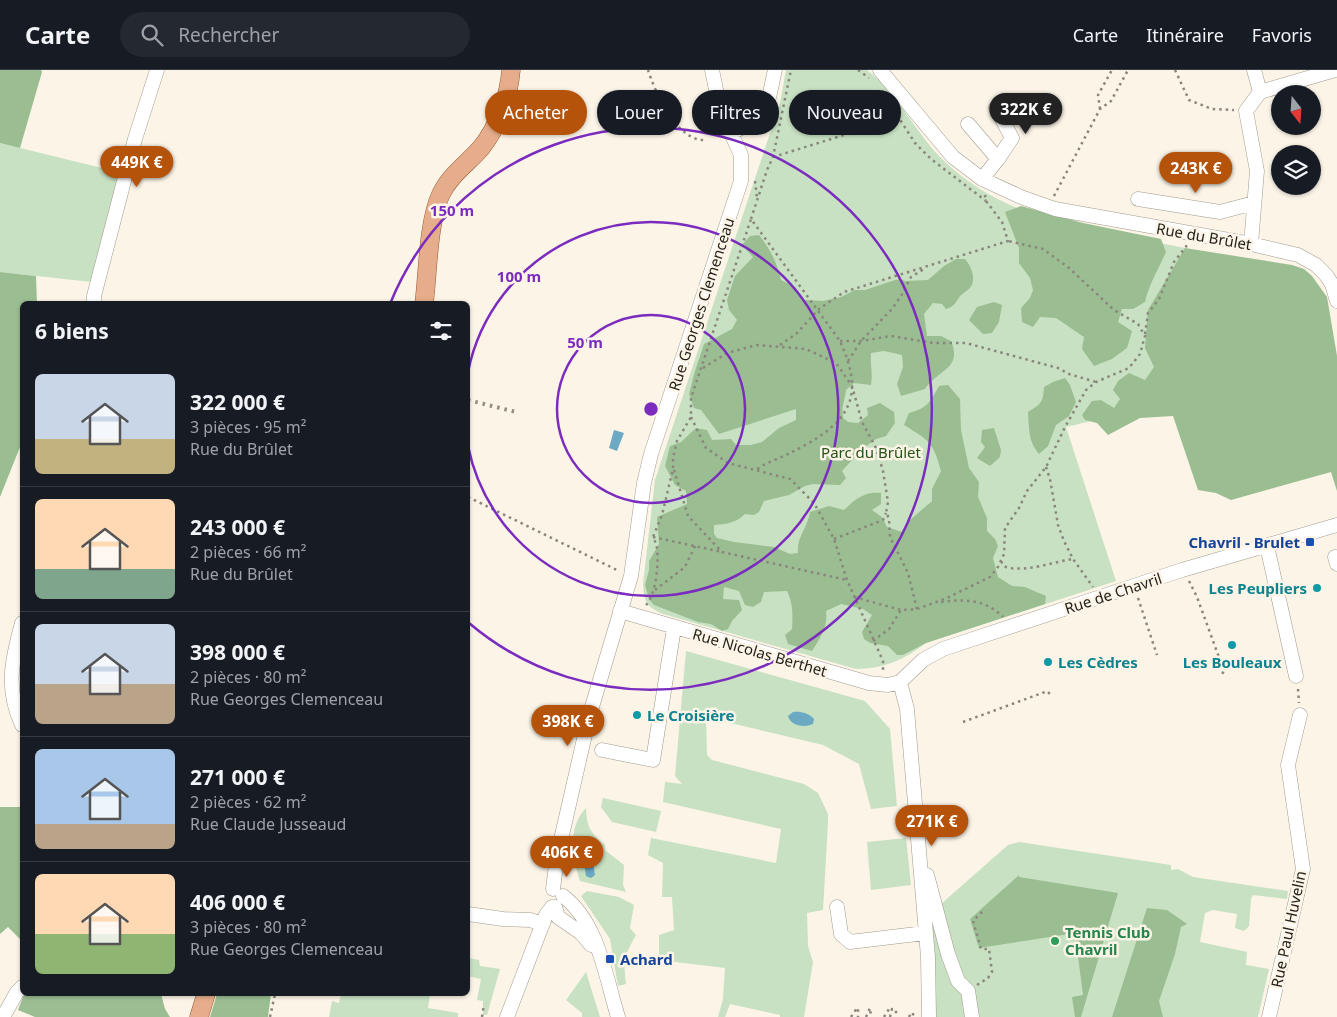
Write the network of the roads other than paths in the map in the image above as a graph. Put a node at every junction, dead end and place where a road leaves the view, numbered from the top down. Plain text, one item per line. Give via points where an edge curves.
1 (157, 70) edge
2 (511, 70) edge
3 (712, 70) edge
4 (775, 70) edge
5 (880, 70) edge
6 (1254, 70) edge
7 (1335, 70) edge
8 (716, 90) edge
9 (771, 90) edge
10 (1260, 92) junction
11 (996, 108) dead end
12 (968, 124) dead end
13 (731, 135) edge
14 (998, 159) junction
15 (982, 179) junction
16 (1138, 199) dead end
17 (1254, 203) junction
18 (1251, 244) junction
19 (94, 301) edge
20 (424, 301) edge
21 (1337, 301) edge
22 (1337, 524) edge
23 (1267, 546) junction
24 (620, 612) junction
25 (674, 628) junction
26 (20, 631) edge
27 (1296, 676) road end
28 (900, 682) junction
29 (1300, 715) road end
30 (20, 719) edge
31 (602, 750) dead end
32 (920, 867) junction
33 (556, 900) junction
34 (837, 907) dead end
35 (470, 914) edge
36 (543, 924) junction
37 (925, 933) junction
38 (601, 959) junction
39 (20, 989) edge
40 (205, 996) edge
41 (3, 1017) edge
42 (199, 1017) edge
43 (507, 1017) edge
44 (618, 1017) edge
45 (929, 1017) edge
46 (972, 1017) edge
47 (1269, 1017) edge

1 - 19 street via 135,139
2 - 20 main road via 510,84 497,122 481,147 441,193 434,214
3 - 8 street, Rue Georges Clemenceau
4 - 9 street
5 - 15 street, Rue du Brûlet via 953,157
6 - 10 street
7 - 10 street
10 - 17 street via 1246,111 1257,171
11 - 14 street via 1012,138
12 - 14 street
13 - 24 street, Rue Georges Clemenceau via 741,155 742,180 651,454 631,576
14 - 15 street
15 - 18 street, Rue du Brûlet via 1049,207
16 - 17 street via 1220,212
17 - 18 street
18 - 21 street, Rue du Brûlet via 1298,255 1316,265 1332,284
22 - 23 street, Rue de Chavril
23 - 27 street
23 - 28 street, Rue de Chavril via 1182,570 934,653
24 - 25 street, Rue Nicolas Berthet
24 - 33 street, Rue Georges Clemenceau via 589,717 557,857
25 - 28 street, Rue Nicolas Berthet via 876,685
25 - 31 street via 653,760
26 - 30 street via 11,675 12,696
28 - 32 street via 907,709
29 - 47 street, Rue Paul Huvelin via 1288,765 1303,869
32 - 37 street
32 - 46 street via 926,874 958,981 968,991
33 - 36 street, Rue Georges Clemenceau
33 - 38 street via 558,916 581,933
33 - 38 street via 570,901 588,926
34 - 37 street via 841,934 850,942
35 - 36 street
36 - 43 street, Rue Georges Clemenceau
37 - 45 street
38 - 44 street
39 - 41 street
40 - 42 main road

